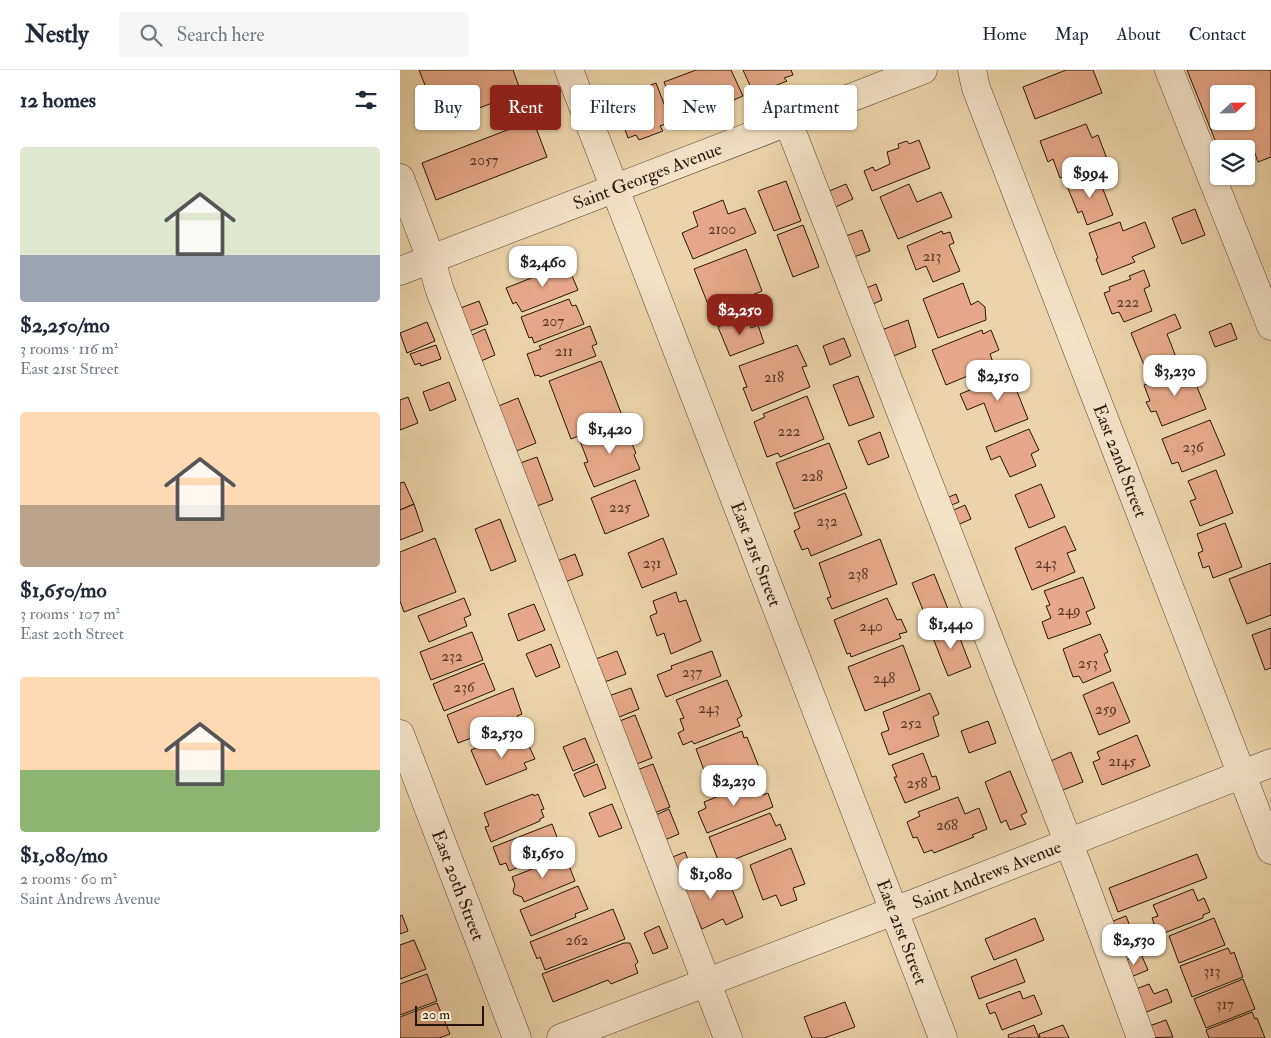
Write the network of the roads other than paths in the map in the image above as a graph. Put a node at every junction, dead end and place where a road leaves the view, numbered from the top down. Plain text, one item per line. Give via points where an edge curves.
1 (569, 70) edge
2 (923, 70) edge
3 (972, 70) edge
4 (1170, 70) edge
5 (857, 95) edge
6 (767, 130) edge
7 (791, 130) edge
8 (400, 178) edge
9 (614, 189) junction
10 (431, 259) junction
11 (400, 272) edge
12 (1271, 326) edge
13 (400, 734) edge
14 (1271, 763) edge
15 (1241, 775) junction
16 (1068, 843) junction
17 (1271, 850) edge
18 (894, 911) junction
19 (706, 982) junction
20 (517, 1038) edge
21 (561, 1038) edge
22 (728, 1038) edge
23 (943, 1038) edge
24 (1141, 1038) edge

1 - 9 street, East 21st Street
2 - 5 street, Saint Georges Avenue
3 - 15 street, East 22nd Street
4 - 12 street
6 - 9 street, Saint Georges Avenue
7 - 16 street
8 - 10 street
9 - 10 street, Saint Georges Avenue
9 - 18 street, East 21st Street
10 - 11 street, Saint Georges Avenue
10 - 19 street
13 - 20 street, East 20th Street
14 - 15 street, Saint Andrews Avenue
15 - 16 street, Saint Andrews Avenue
15 - 17 street, East 22nd Street
16 - 18 street, Saint Andrews Avenue
16 - 24 street
18 - 19 street, Saint Andrews Avenue
18 - 23 street, East 21st Street
19 - 21 street, Saint Andrews Avenue
19 - 22 street

